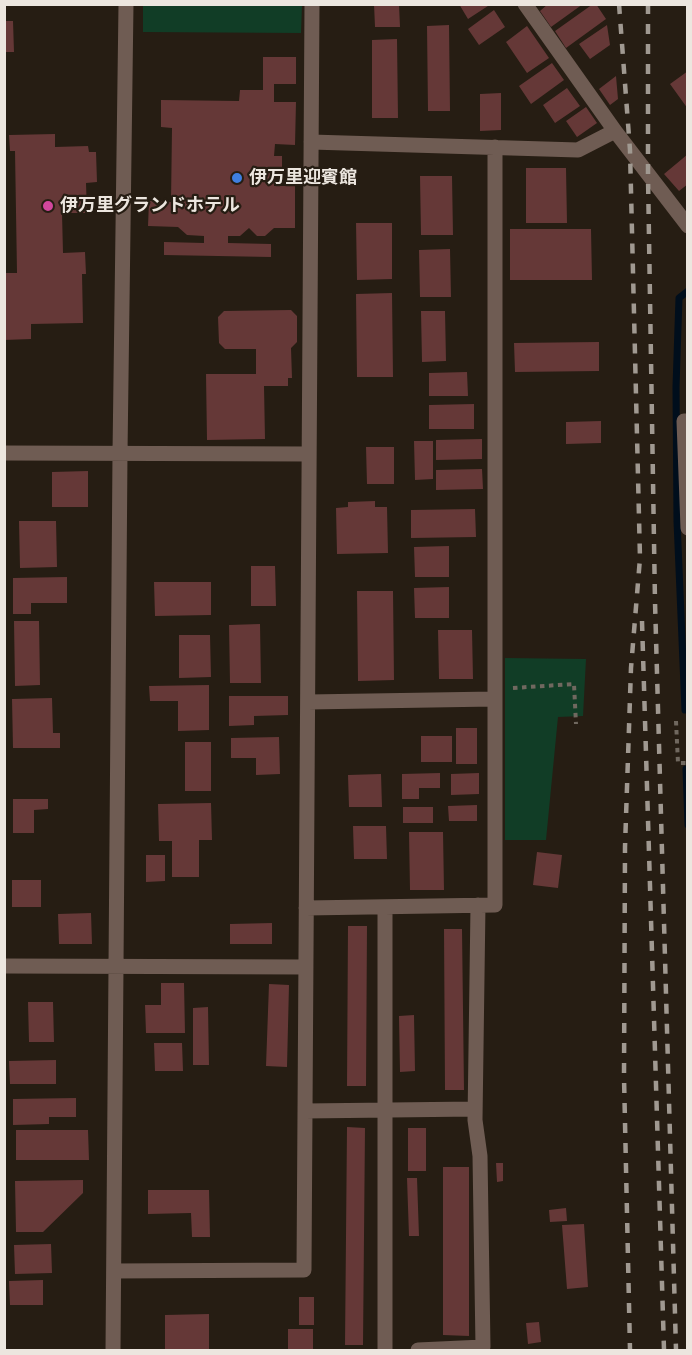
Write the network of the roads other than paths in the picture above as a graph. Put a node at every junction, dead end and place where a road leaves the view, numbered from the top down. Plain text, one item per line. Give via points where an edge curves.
1 (126, 4) edge
2 (312, 4) edge
3 (525, 4) edge
4 (615, 131) junction
5 (311, 142) junction
6 (495, 147) junction
7 (687, 226) edge
8 (687, 421) edge
9 (4, 453) edge
10 (120, 453) junction
11 (309, 454) junction
12 (687, 528) edge
13 (494, 699) junction
14 (308, 702) junction
15 (478, 906) junction
16 (385, 907) junction
17 (306, 909) junction
18 (4, 966) edge
19 (116, 966) junction
20 (306, 967) junction
21 (475, 1109) junction
22 (384, 1110) junction
23 (305, 1111) junction
24 (114, 1271) junction
25 (113, 1350) edge
26 (385, 1350) edge
27 (417, 1350) edge

1 - 10 street
2 - 5 street
3 - 4 street
4 - 6 street via 578,150
4 - 7 street
5 - 6 street
5 - 11 street
6 - 13 street
8 - 12 street
9 - 10 street
10 - 11 street
10 - 19 street
11 - 14 street
13 - 14 street
13 - 15 street via 495,905
14 - 17 street
15 - 16 street
15 - 21 street
16 - 17 street
16 - 22 street
17 - 20 street
18 - 19 street
19 - 20 street
19 - 24 street
20 - 23 street
21 - 22 street
21 - 27 street via 480,1168 483,1347
22 - 23 street
22 - 26 street
23 - 24 street via 304,1270
24 - 25 street

